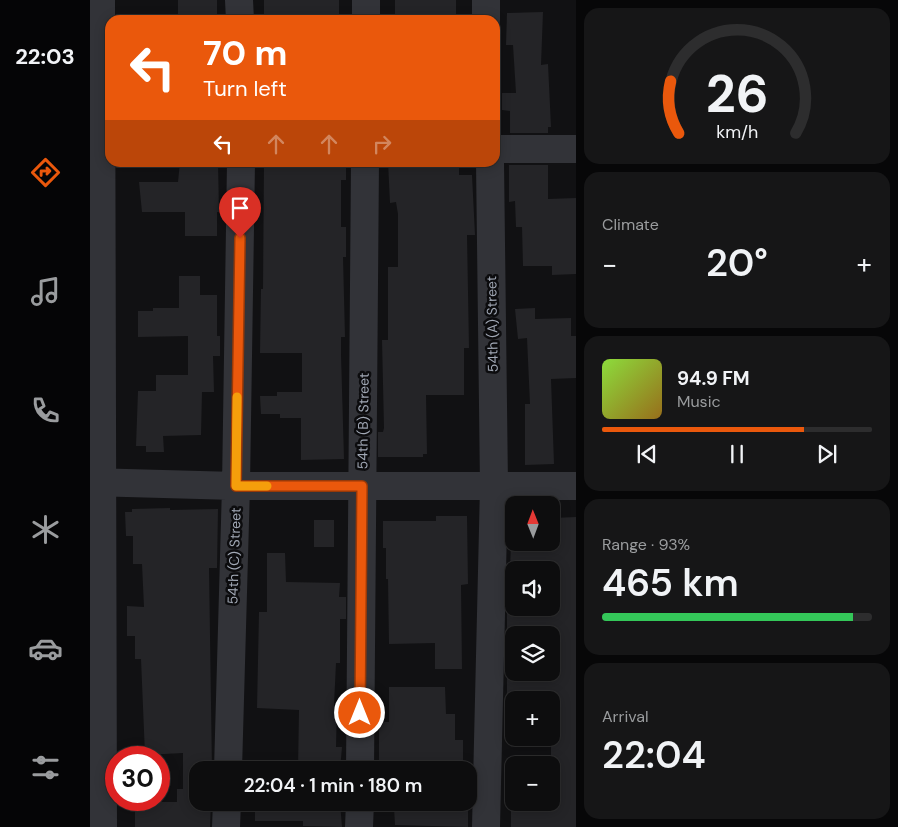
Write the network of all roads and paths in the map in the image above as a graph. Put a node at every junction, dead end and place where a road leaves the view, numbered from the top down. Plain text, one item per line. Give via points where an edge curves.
1 (101, 0) edge
2 (239, 0) edge
3 (366, 0) edge
4 (486, 0) edge
5 (240, 15) edge
6 (366, 15) edge
7 (486, 15) edge
8 (500, 149) edge
9 (576, 149) edge
10 (241, 167) edge
11 (365, 167) edge
12 (490, 167) edge
13 (96, 482) edge
14 (236, 486) junction
15 (362, 486) junction
16 (494, 486) junction
17 (576, 486) edge
18 (228, 761) edge
19 (360, 761) edge
20 (227, 811) edge
21 (360, 811) edge
22 (103, 827) edge
23 (226, 827) edge
24 (359, 827) edge
25 (486, 827) edge

1 - 13 street
2 - 5 street
3 - 6 street
4 - 7 street
8 - 9 street
10 - 14 street, 54th (C) Street
11 - 15 street, 54th (B) Street
12 - 16 street, 54th (A) Street
13 - 14 street
13 - 22 street
14 - 15 street
14 - 18 street, 54th (C) Street
15 - 16 street
15 - 19 street, 54th (B) Street
16 - 17 street
16 - 25 street, 54th (A) Street
20 - 23 street
21 - 24 street

